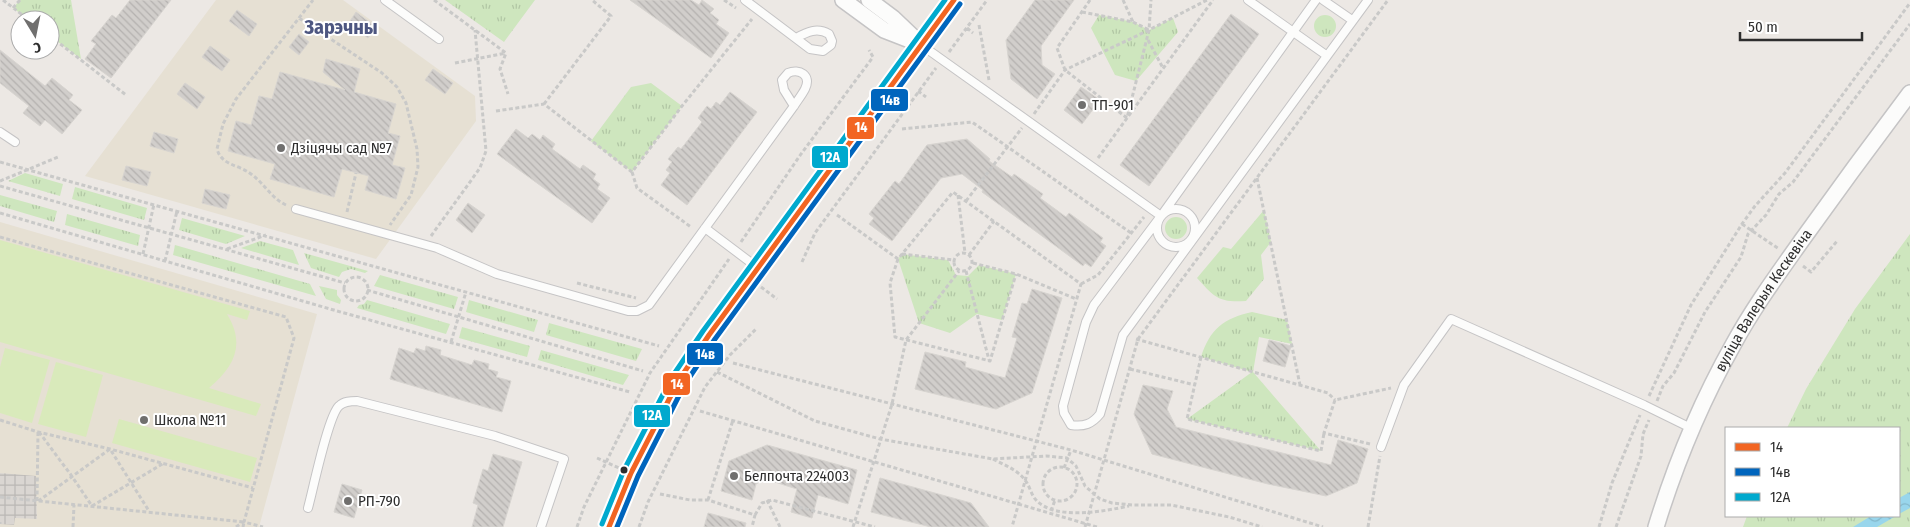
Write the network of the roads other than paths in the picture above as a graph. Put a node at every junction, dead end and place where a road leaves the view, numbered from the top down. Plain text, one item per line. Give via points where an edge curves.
1 (385, 0) edge
2 (745, 0) edge
3 (843, 0) edge
4 (869, 0) edge
5 (954, 0) edge
6 (1248, 0) edge
7 (1316, 0) edge
8 (1324, 0) edge
9 (1368, 0) edge
10 (1352, 20) junction
11 (1292, 32) junction
12 (796, 38) dead end
13 (439, 39) dead end
14 (920, 44) junction
15 (1326, 55) junction
16 (1910, 93) edge
17 (794, 106) dead end
18 (0, 132) edge
19 (15, 142) dead end
20 (296, 209) road end
21 (1162, 216) junction
22 (705, 228) junction
23 (1192, 240) junction
24 (758, 268) junction
25 (1692, 429) junction
26 (1381, 447) road end
27 (308, 508) dead end
28 (542, 527) edge
29 (609, 527) edge
30 (1656, 527) edge

1 - 13 lane
2 - 12 lane
3 - 14 street via 884,30
4 - 14 street
5 - 14 street
6 - 11 lane
7 - 11 lane
8 - 10 lane
9 - 10 lane
10 - 15 lane
11 - 15 lane
11 - 21 lane
14 - 21 lane
14 - 24 street
15 - 23 lane
16 - 25 street, вуліца Валерыя Кескевіча via 1768,288 1733,344
17 - 22 lane
18 - 19 lane
20 - 22 lane via 437,248 497,274 633,312 649,305
21 - 23 lane via 1172,209 1185,211 1194,221
21 - 23 lane via 1157,229 1162,241 1180,247
21 - 23 lane via 1094,305 1086,322 1063,406 1072,424 1087,425 1100,414 1123,335
22 - 24 lane
24 - 29 street via 679,380 631,474
25 - 26 lane via 1452,319 1404,385
25 - 30 street, вуліца Валерыя Кескевіча
27 - 28 lane via 335,410 343,403 353,401 495,436 564,459

